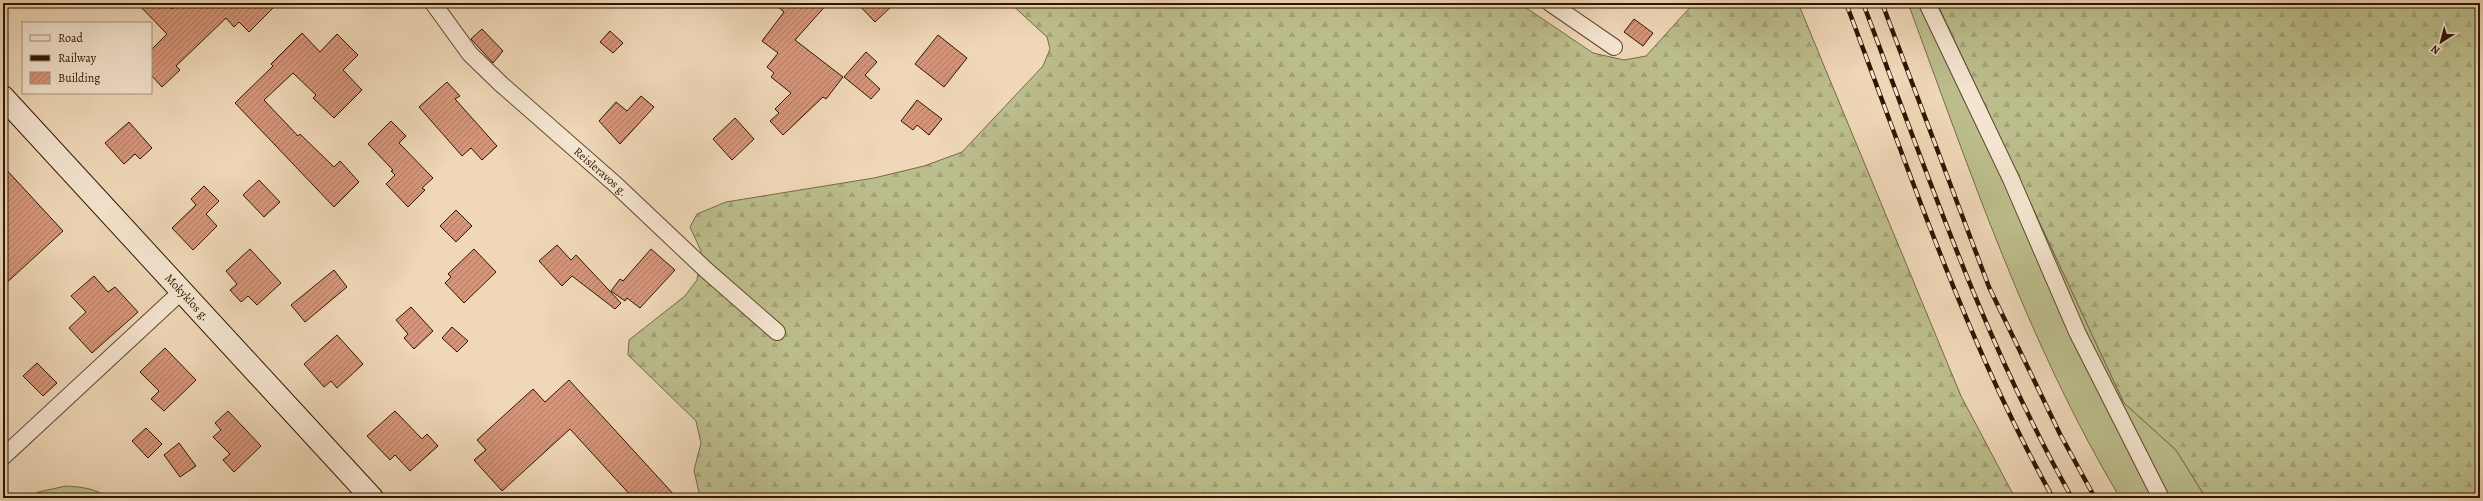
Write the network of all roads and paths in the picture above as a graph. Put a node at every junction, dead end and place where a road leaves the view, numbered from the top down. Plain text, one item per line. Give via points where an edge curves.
1 (433, 3) edge
2 (1550, 3) edge
3 (1927, 3) edge
4 (1614, 47) dead end
5 (3, 97) edge
6 (182, 290) junction
7 (777, 332) dead end
8 (3, 457) edge
9 (372, 498) edge
10 (2161, 498) edge

1 - 7 street, Reisleravos g. via 470,54 500,84 615,184 706,270
2 - 4 street
3 - 10 street via 2010,179 2077,332
5 - 6 main road, Mokyklos g.
6 - 8 street
6 - 9 main road, Mokyklos g.

